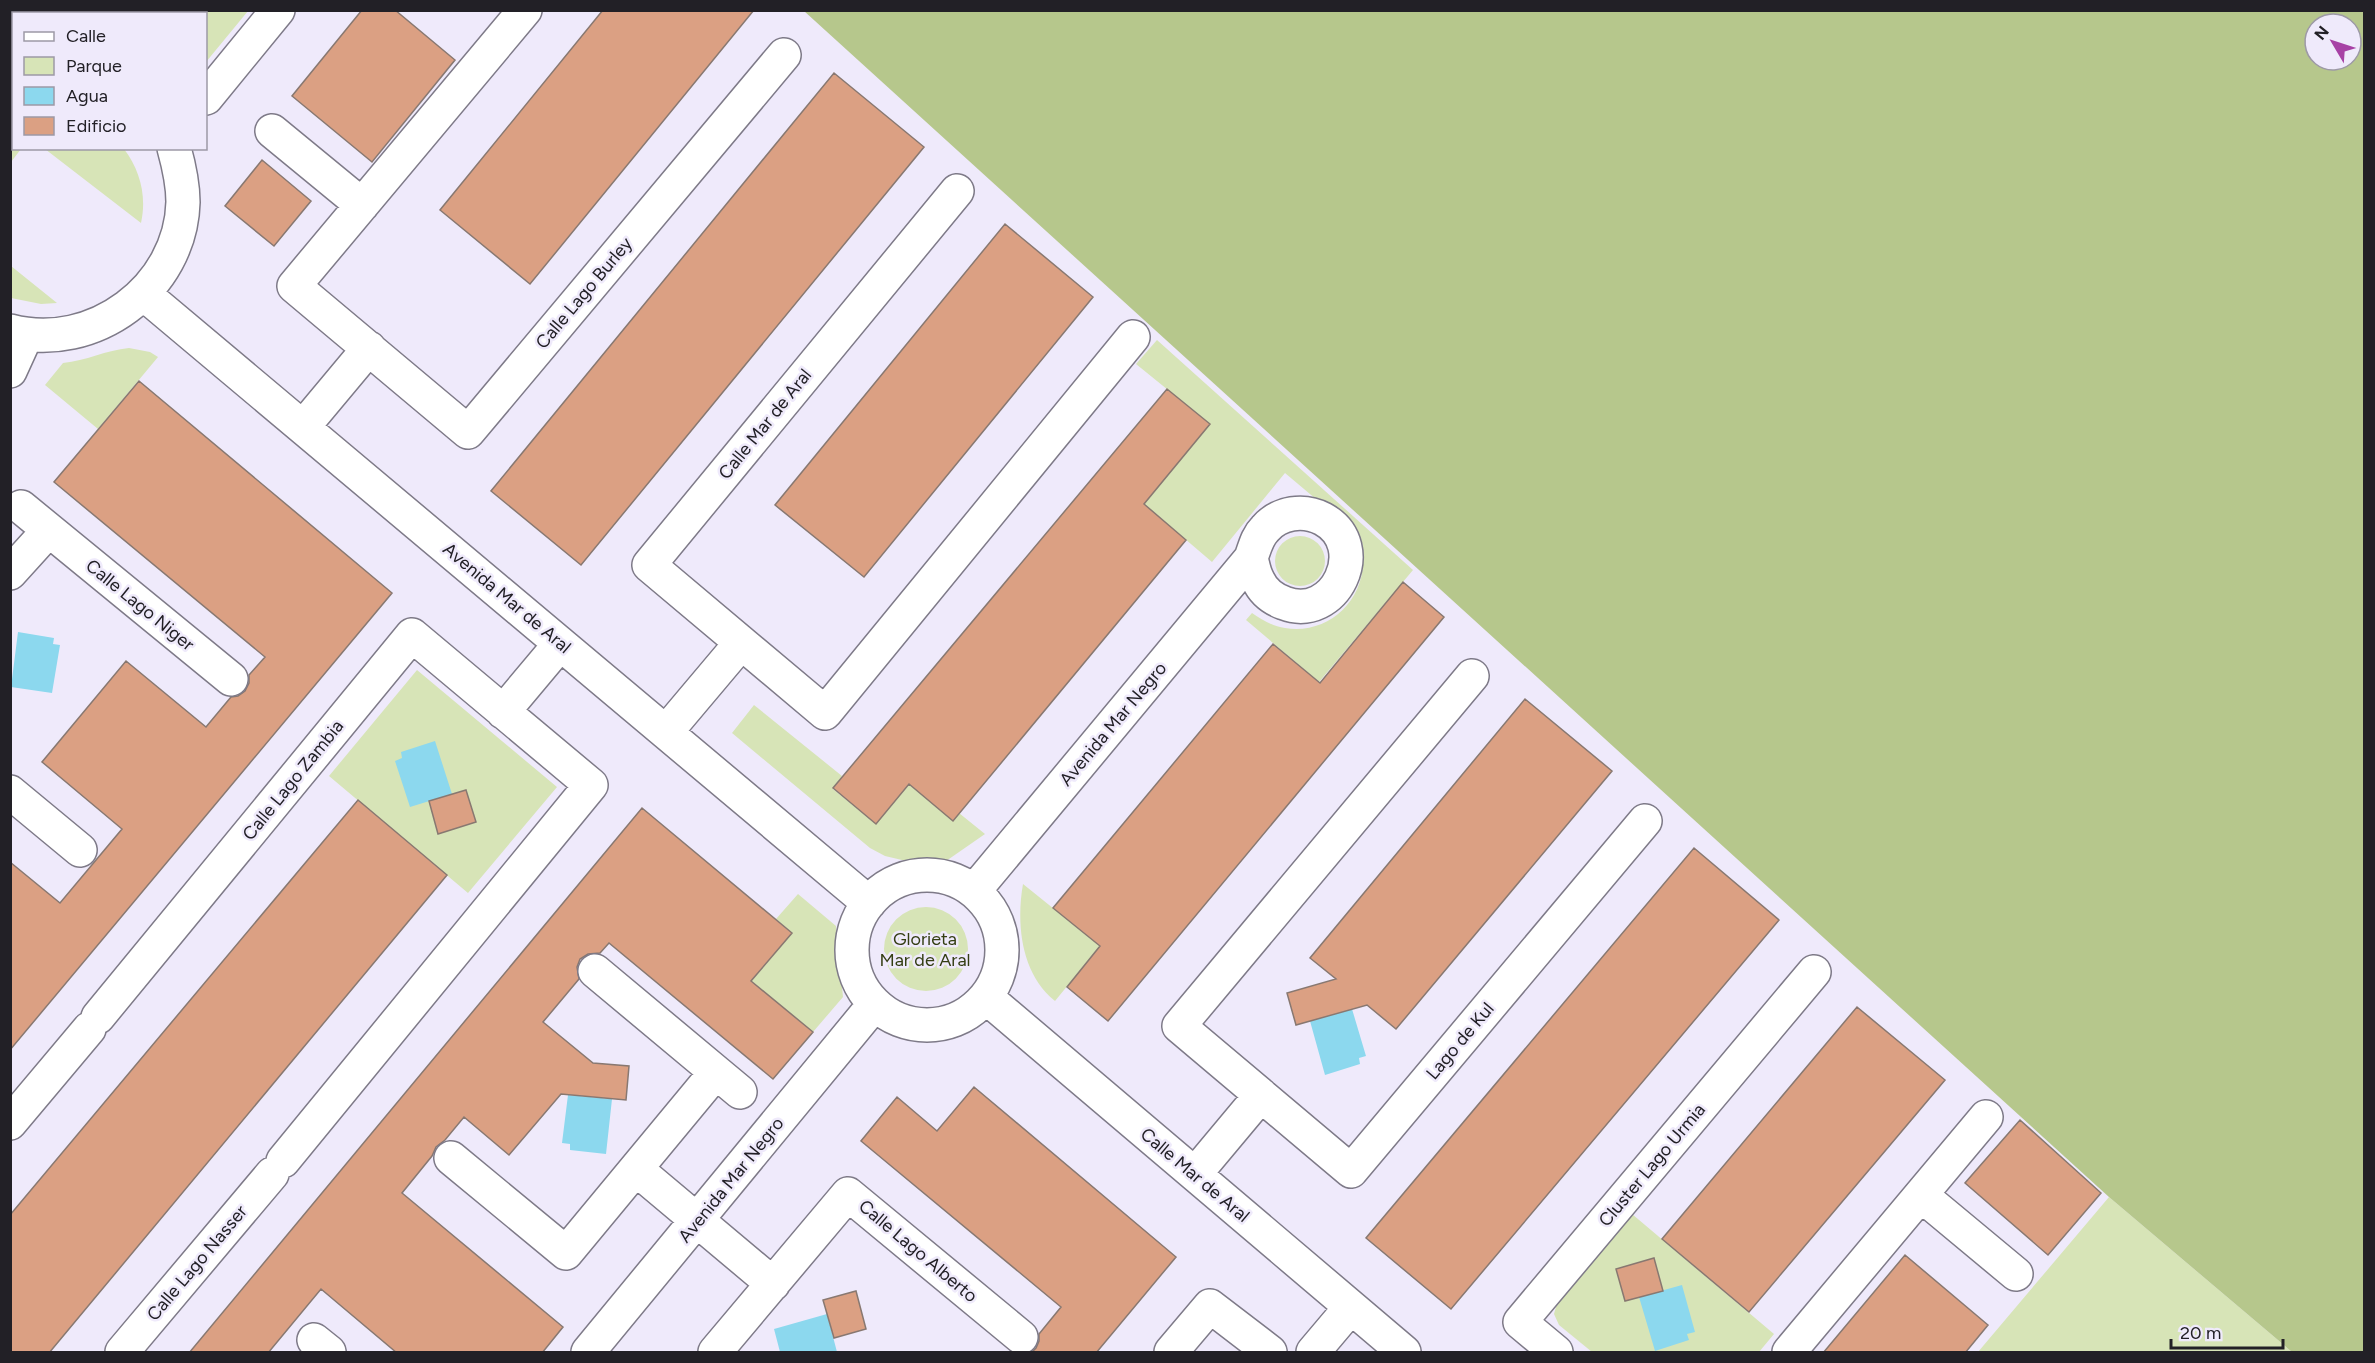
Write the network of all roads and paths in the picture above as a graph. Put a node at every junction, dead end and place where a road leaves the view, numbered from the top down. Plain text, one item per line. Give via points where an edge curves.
1 (278, 10) edge
2 (508, 16) edge
3 (784, 55) dead end
4 (207, 97) edge
5 (272, 131) dead end
6 (175, 150) edge
7 (957, 191) dead end
8 (362, 205) junction
9 (144, 294) junction
10 (18, 334) edge
11 (1133, 337) dead end
12 (369, 348) junction
13 (10, 371) edge
14 (303, 427) junction
15 (21, 507) dead end
16 (48, 530) junction
17 (1251, 558) dead end
18 (10, 573) edge
19 (741, 643) junction
20 (560, 644) junction
21 (1472, 676) dead end
22 (231, 679) dead end
23 (503, 712) junction
24 (666, 732) junction
25 (10, 792) edge
26 (1645, 821) dead end
27 (80, 850) dead end
28 (974, 891) junction
29 (869, 903) junction
30 (595, 971) dead end
31 (1814, 972) dead end
32 (987, 998) junction
33 (873, 1006) junction
34 (1261, 1095) junction
35 (1986, 1117) dead end
36 (10, 1123) edge
37 (451, 1158) dead end
38 (277, 1167) joint
39 (636, 1169) junction
40 (1195, 1174) junction
41 (1921, 1195) junction
42 (697, 1222) junction
43 (2016, 1274) dead end
44 (773, 1284) junction
45 (1351, 1307) junction
46 (1021, 1337) dead end
47 (122, 1353) edge
48 (588, 1353) edge
49 (715, 1353) edge
50 (1172, 1353) edge
51 (1270, 1353) edge
52 (1313, 1353) edge
53 (1404, 1353) edge
54 (1556, 1353) edge
55 (1789, 1353) edge

1 - 4 street
2 - 8 street, Calle Lago Burley
3 - 12 street, Calle Lago Burley via 468,432
5 - 8 street
6 - 9 street via 181,171 183,203 178,236 165,265
7 - 19 street, Calle Mar de Aral via 649,565
8 - 12 street, Calle Lago Burley via 294,286
9 - 10 street via 120,313 91,328 59,336
9 - 14 street, Avenida Mar de Aral
10 - 13 street
11 - 19 street, Calle Mar de Aral via 825,713
12 - 14 street
14 - 20 street, Avenida Mar de Aral
15 - 16 street, Calle Lago Niger
16 - 18 street
16 - 22 street, Calle Lago Niger
17 - 28 street, Avenida Mar Negro
19 - 24 street
20 - 23 street
20 - 24 street, Avenida Mar de Aral
21 - 34 street, Lago de Kul via 1179,1026
23 - 36 street, Calle Lago Zambia via 412,635
23 - 38 street, Calle Lago Zambia via 591,785
24 - 29 street, Avenida Mar de Aral
25 - 27 street
26 - 34 street, Lago de Kul via 1351,1171
28 - 29 street via 953,879 930,874 886,887
28 - 32 street via 993,912 1003,941 1000,971
29 - 33 street via 857,923 852,945 854,969
30 - 39 street via 728,1082
31 - 54 street, Cluster Lago Urmia via 1520,1322
32 - 33 street via 968,1014 946,1024 921,1026 898,1020
32 - 40 street, Calle Mar de Aral
33 - 42 street, Avenida Mar Negro
34 - 40 street
35 - 41 street
37 - 39 street via 575,1262
38 - 47 street, Calle Lago Nasser
39 - 42 street
40 - 45 street, Calle Mar de Aral
41 - 43 street
41 - 55 street
42 - 44 street
42 - 48 street, Avenida Mar Negro
44 - 46 street, Calle Lago Alberto via 848,1194
44 - 49 street, Calle Lago Alberto
45 - 52 street
45 - 53 street, Calle Mar de Aral
50 - 51 street via 1210,1306

